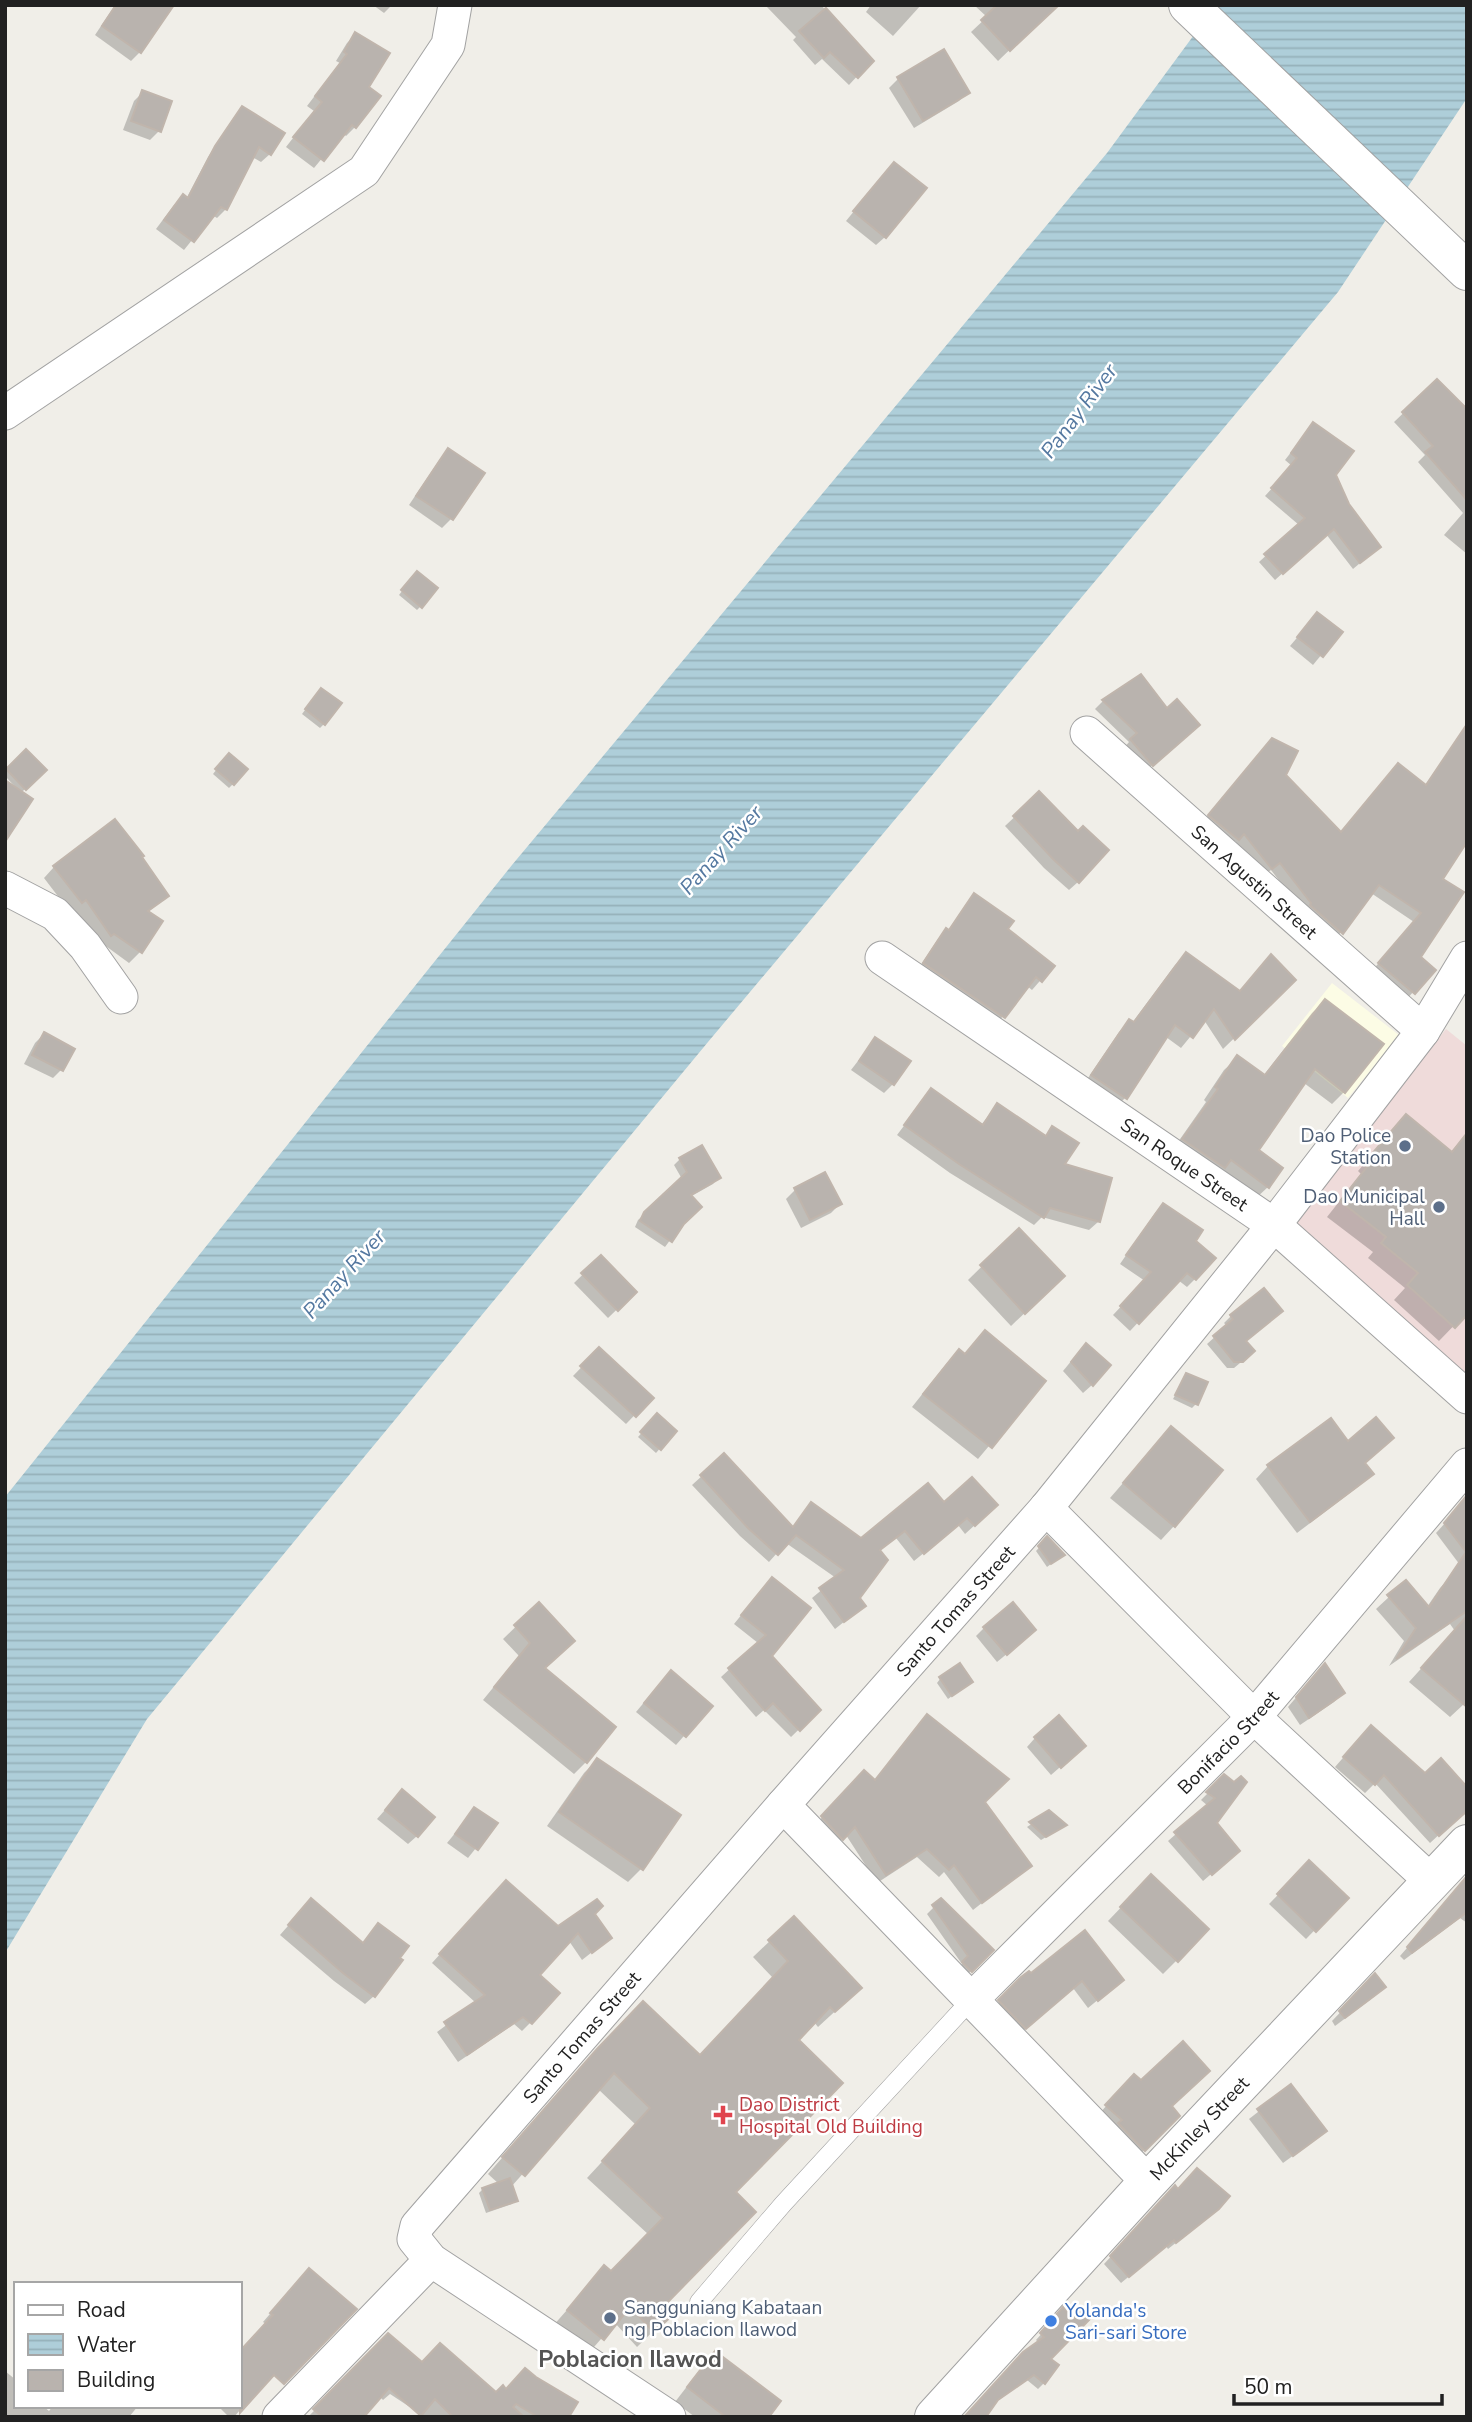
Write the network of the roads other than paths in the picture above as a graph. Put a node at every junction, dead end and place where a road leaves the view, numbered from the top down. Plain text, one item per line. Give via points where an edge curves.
1 (455, 5) edge
2 (1188, 5) edge
3 (1460, 264) edge
4 (5, 413) edge
5 (1087, 733) dead end
6 (5, 888) edge
7 (882, 958) dead end
8 (1467, 958) edge
9 (121, 998) dead end
10 (1423, 1031) junction
11 (1273, 1225) junction
12 (1467, 1397) edge
13 (1467, 1465) edge
14 (1046, 1508) junction
15 (1254, 1717) junction
16 (783, 1805) junction
17 (1467, 1844) edge
18 (1431, 1881) junction
19 (971, 2000) junction
20 (1148, 2182) junction
21 (423, 2250) junction
22 (699, 2302) dead end
23 (279, 2417) edge
24 (669, 2417) edge
25 (934, 2417) edge

1 - 4 street via 448,45 363,171
2 - 3 street
5 - 10 street, San Agustin Street
6 - 9 street via 55,914 85,946
7 - 11 street, San Roque Street
8 - 10 street, Santo Tomas Street
10 - 11 street, Santo Tomas Street
11 - 12 street, San Roque Street
11 - 14 street, Santo Tomas Street
13 - 15 street, Bonifacio Street
14 - 15 street
14 - 16 street, Santo Tomas Street
15 - 18 street
15 - 19 street, Bonifacio Street
16 - 19 street
16 - 21 street, Santo Tomas Street via 417,2226
17 - 18 street, McKinley Street
18 - 20 street, McKinley Street
19 - 20 street
19 - 22 lane
20 - 25 street, McKinley Street
21 - 23 street, Santo Tomas Street
21 - 24 street

